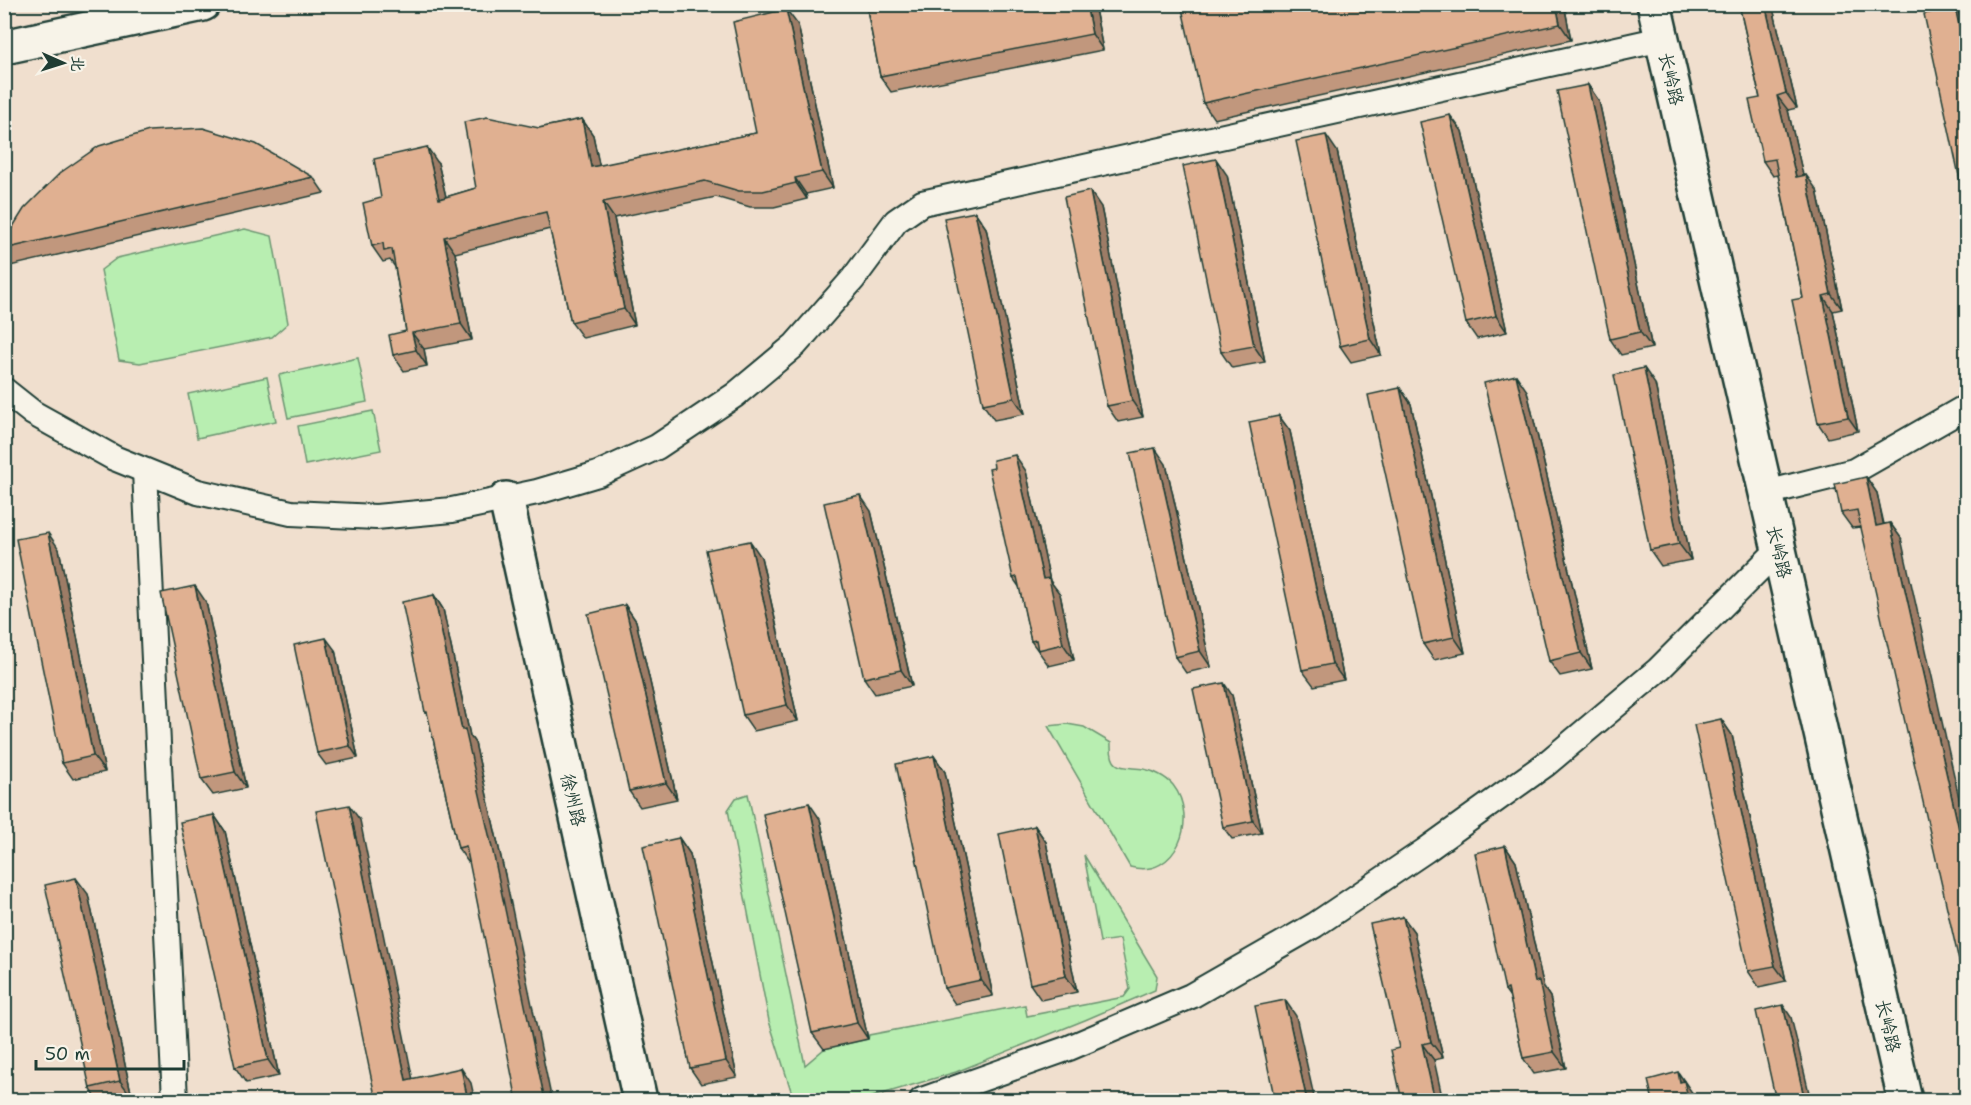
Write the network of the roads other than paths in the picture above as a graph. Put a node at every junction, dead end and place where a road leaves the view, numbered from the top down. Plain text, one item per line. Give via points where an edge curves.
1 (203, 4) edge
2 (1654, 4) edge
3 (1662, 39) junction
4 (4, 47) edge
5 (4, 390) edge
6 (1966, 407) edge
7 (145, 471) junction
8 (1766, 493) junction
9 (506, 499) junction
10 (1779, 549) junction
11 (175, 1101) edge
12 (640, 1101) edge
13 (921, 1101) edge
14 (1905, 1101) edge

1 - 4 street
2 - 3 street, 长岭路
3 - 8 street, 长岭路
3 - 9 street via 922,203 896,221 853,279 795,345 735,395 657,447 598,474
5 - 7 street via 33,413
6 - 8 street via 1854,471
7 - 9 street via 198,492 291,513 376,517 452,510
7 - 11 street
8 - 10 street, 长岭路
9 - 12 street, 徐州路
10 - 13 street via 1658,670 1546,764 1315,925 1191,996 1069,1048
10 - 14 street, 长岭路

